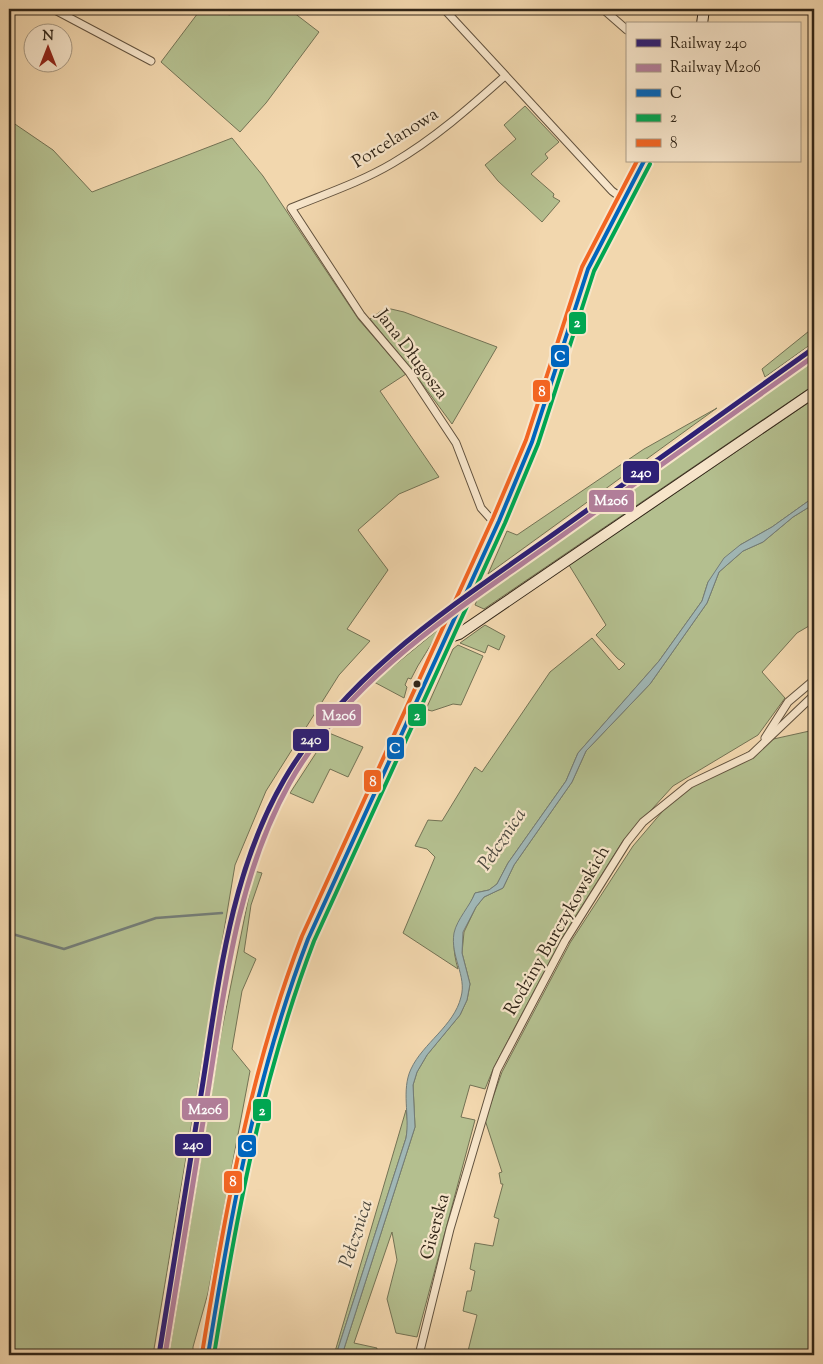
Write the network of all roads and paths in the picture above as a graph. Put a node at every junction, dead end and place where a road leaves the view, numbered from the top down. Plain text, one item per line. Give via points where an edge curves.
1 (53, 9) edge
2 (444, 9) edge
3 (603, 9) edge
4 (704, 9) edge
5 (702, 22) edge
6 (626, 29) edge
7 (151, 62) dead end
8 (505, 76) junction
9 (643, 162) edge
10 (623, 199) junction
11 (290, 208) joint
12 (814, 392) edge
13 (499, 521) junction
14 (456, 616) junction
15 (484, 616) junction
16 (447, 638) junction
17 (814, 680) edge
18 (814, 695) edge
19 (762, 744) junction
20 (485, 1108) joint
21 (208, 1355) edge
22 (419, 1355) edge

1 - 7 street
2 - 8 street
3 - 6 street
4 - 5 main road
8 - 10 street
8 - 11 street, Porcelanowa via 447,127 392,164
9 - 10 main road
10 - 13 main road via 583,281 532,442
11 - 13 street, Jana Długosza via 361,315 418,386 456,443 481,508 490,518
12 - 15 main road
13 - 14 main road
14 - 15 main road via 473,620
14 - 16 main road
15 - 16 main road via 459,634
16 - 21 main road via 288,988 247,1135
17 - 19 street, Rodziny Burczykowskich via 788,702
18 - 19 street, Rodziny Burczykowskich
19 - 20 street, Rodziny Burczykowskich via 738,762 690,784 643,822 627,842 565,941 498,1070
20 - 22 street, Giserska via 450,1229

